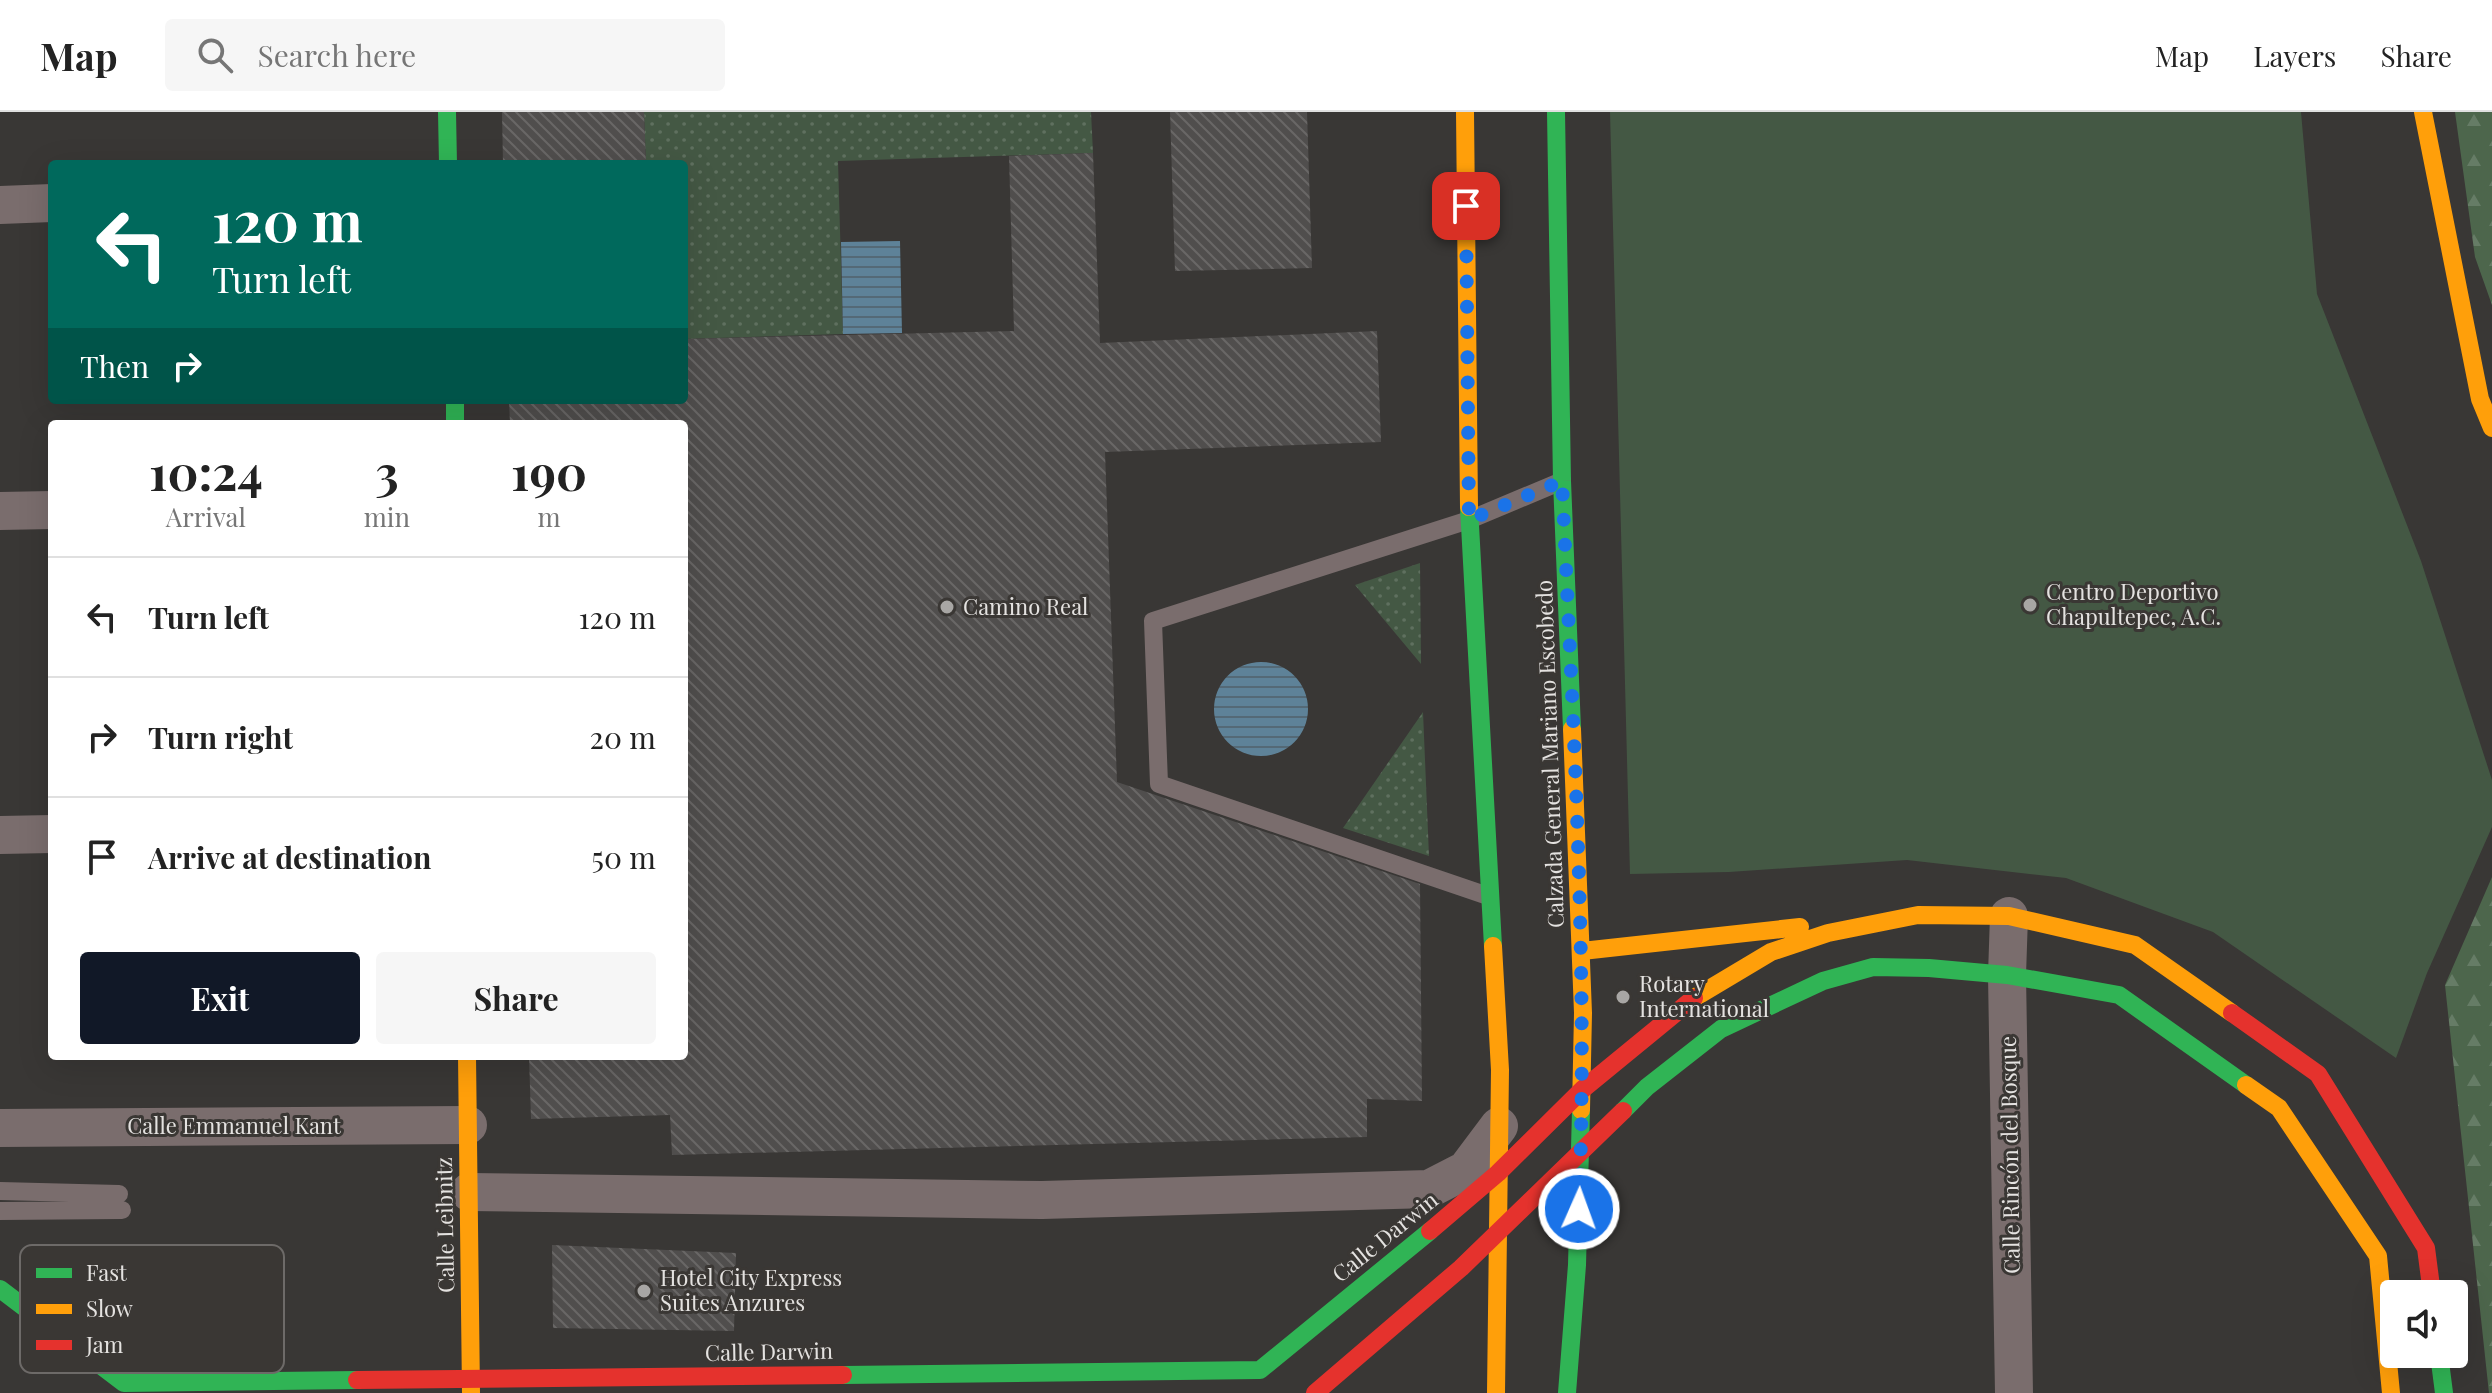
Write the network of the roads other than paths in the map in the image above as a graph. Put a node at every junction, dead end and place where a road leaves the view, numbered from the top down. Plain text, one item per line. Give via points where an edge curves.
1 (447, 112) edge
2 (1465, 112) edge
3 (1556, 112) edge
4 (2423, 112) edge
5 (448, 160) edge
6 (48, 203) edge
7 (0, 205) edge
8 (2492, 428) edge
9 (1562, 481) junction
10 (48, 510) edge
11 (0, 511) edge
12 (1469, 520) junction
13 (48, 834) edge
14 (0, 835) edge
15 (1488, 896) junction
16 (1918, 915) junction
17 (2009, 916) junction
18 (1582, 951) junction
19 (2007, 975) junction
20 (467, 1060) edge
21 (1583, 1089) junction
22 (468, 1125) junction
23 (1499, 1126) junction
24 (0, 1128) edge
25 (1581, 1153) junction
26 (1498, 1173) junction
27 (0, 1191) edge
28 (469, 1192) junction
29 (0, 1211) edge
30 (1498, 1233) junction
31 (2412, 1250) junction
32 (2378, 1256) junction
33 (2426, 1280) edge
34 (0, 1289) edge
35 (20, 1304) edge
36 (2441, 1368) edge
37 (111, 1373) edge
38 (471, 1386) edge
39 (1315, 1393) edge
40 (1496, 1393) edge
41 (1567, 1393) edge
42 (2014, 1393) edge
43 (2391, 1393) edge
44 (2444, 1393) edge

1 - 5 street
2 - 12 street
3 - 9 street, Calzada General Mariano Escobedo
4 - 8 street via 2480,399
6 - 7 street
9 - 12 lane
9 - 18 street, Calzada General Mariano Escobedo
10 - 11 street
12 - 15 street
12 - 15 lane via 1153,621 1159,784
13 - 14 street
15 - 23 street
16 - 17 street
16 - 18 street
16 - 21 street, Calle Darwin via 1828,933 1771,952 1700,993
17 - 19 street, Calle Rincón del Bosque
17 - 31 street via 2135,945 2318,1074
18 - 21 street, Calzada General Mariano Escobedo
19 - 25 street via 1873,967 1823,981 1721,1029 1647,1087
19 - 32 street via 2119,995 2279,1108
19 - 42 street, Calle Rincón del Bosque
20 - 22 street, Calle Leibnitz
21 - 25 street, Calzada General Mariano Escobedo
21 - 26 street, Calle Darwin
22 - 24 street, Calle Emmanuel Kant
22 - 28 street, Calle Leibnitz
23 - 26 street
23 - 28 street via 1466,1170 1429,1189 1042,1200
25 - 30 street
25 - 41 street, Calzada General Mariano Escobedo
26 - 30 street
26 - 38 street, Calle Darwin via 1260,1370
27 - 29 lane via 121,1202
28 - 38 street, Calle Leibnitz
30 - 39 street
30 - 40 street
31 - 32 street
31 - 33 street
32 - 43 street
34 - 35 street, Calle Darwin
36 - 44 street
37 - 38 street, Calle Darwin via 124,1383

